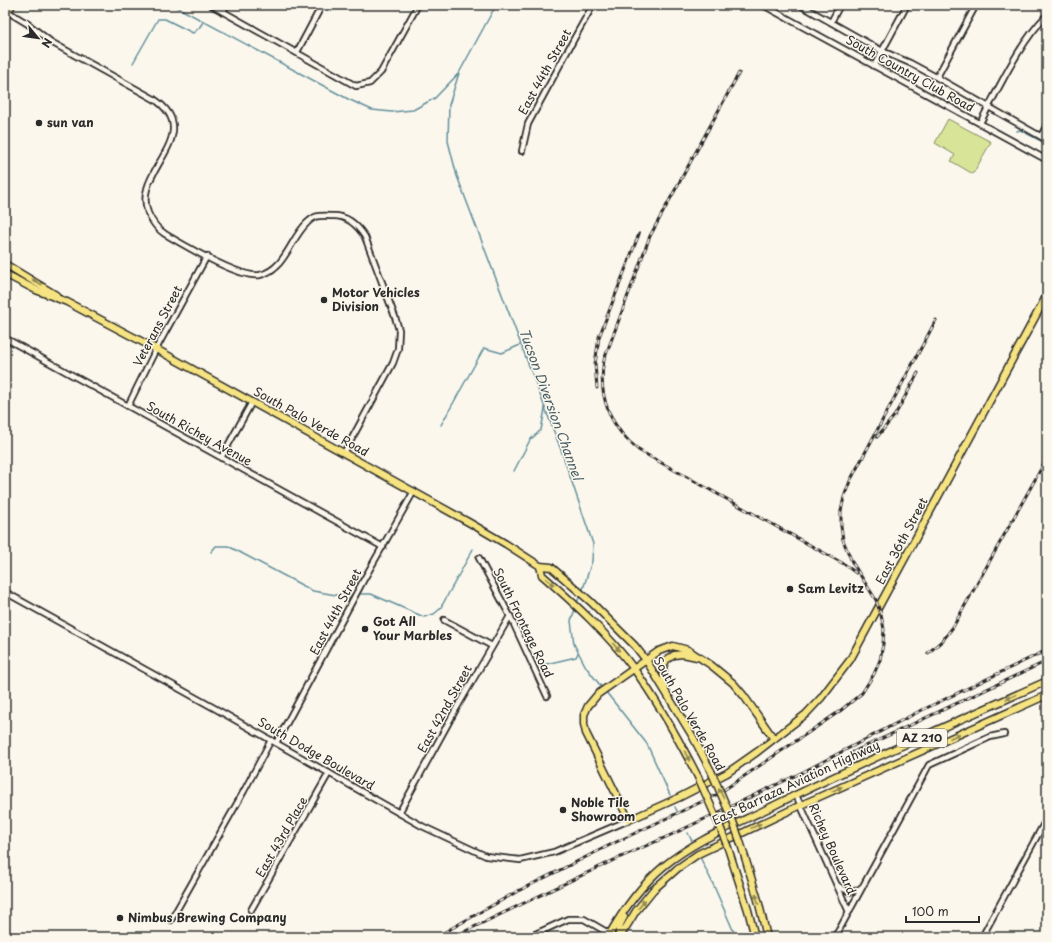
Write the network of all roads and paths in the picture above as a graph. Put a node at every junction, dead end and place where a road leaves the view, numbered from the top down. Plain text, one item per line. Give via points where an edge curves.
1 (12, 5) edge
2 (211, 5) edge
3 (226, 5) edge
4 (322, 5) edge
5 (418, 5) edge
6 (594, 5) edge
7 (763, 5) edge
8 (840, 5) edge
9 (908, 5) edge
10 (976, 5) edge
11 (802, 6) edge
12 (223, 12) junction
13 (6, 13) edge
14 (1047, 15) edge
15 (831, 22) junction
16 (882, 51) junction
17 (297, 52) junction
18 (874, 66) junction
19 (937, 77) junction
20 (989, 107) junction
21 (980, 123) junction
22 (1047, 125) edge
23 (1041, 136) junction
24 (1047, 140) edge
25 (522, 151) dead end
26 (1047, 160) edge
27 (206, 256) junction
28 (5, 264) edge
29 (5, 274) edge
30 (1047, 295) edge
31 (67, 302) junction
32 (5, 338) edge
33 (156, 350) junction
34 (252, 402) junction
35 (128, 406) junction
36 (344, 453) junction
37 (221, 458) junction
38 (414, 491) junction
39 (383, 547) junction
40 (479, 558) dead end
41 (540, 566) junction
42 (5, 592) edge
43 (510, 616) junction
44 (444, 620) dead end
45 (492, 646) junction
46 (699, 658) junction
47 (646, 660) junction
48 (634, 669) junction
49 (1047, 681) edge
50 (665, 691) junction
51 (1047, 694) edge
52 (547, 696) dead end
53 (1004, 734) dead end
54 (774, 739) junction
55 (271, 740) junction
56 (276, 743) junction
57 (329, 773) junction
58 (796, 795) junction
59 (801, 805) junction
60 (399, 813) junction
61 (1047, 818) edge
62 (629, 820) junction
63 (675, 857) junction
64 (836, 884) junction
65 (863, 886) junction
66 (251, 910) dead end
67 (849, 912) junction
68 (171, 920) dead end
69 (609, 936) edge
70 (529, 937) edge
71 (620, 937) edge
72 (755, 937) edge
73 (767, 937) edge
74 (834, 937) edge
75 (982, 937) edge

1 - 13 main road
2 - 12 street
3 - 12 street
4 - 17 street
5 - 17 street via 381,72 370,83 356,86
6 - 25 street, East 44th Street via 528,124
7 - 18 street, South Country Club Road
8 - 15 street
9 - 16 street
10 - 19 street
11 - 15 street, South Country Club Road
12 - 17 street
13 - 27 street via 28,24 52,42 150,96 164,107 171,121 172,136 168,149 146,189 147,211 161,231
14 - 20 street via 1022,46
15 - 16 street, South Country Club Road
16 - 18 street
16 - 19 street, South Country Club Road
18 - 21 street, South Country Club Road
19 - 20 street, South Country Club Road
20 - 21 street
20 - 23 street, South Country Club Road
21 - 26 street, South Country Club Road
22 - 23 street
23 - 24 street, South Country Club Road
27 - 33 street, Veterans Street
27 - 36 street via 247,275 260,275 273,269 285,256 301,228 314,217 337,216 358,226 365,237 399,330 398,349 387,376
31 -> 28 main road, South Palo Verde Road
29 - 31 main road, South Palo Verde Road
30 - 54 main road, East 36th Street via 850,660 806,714
31 - 33 main road, South Palo Verde Road
32 - 35 street, South Richey Avenue
33 - 34 main road, South Palo Verde Road
33 - 35 street, Veterans Street
34 - 36 main road, South Palo Verde Road
34 - 37 street
35 - 37 street, South Richey Avenue
36 - 38 main road, South Palo Verde Road
37 - 39 street, South Richey Avenue
38 - 39 street, East 44th Street
38 - 41 main road, South Palo Verde Road
39 - 56 street, East 44th Street
40 - 43 street, South Frontage Road
41 - 47 main road, South Palo Verde Road via 551,567 571,583
41 -> 48 main road, South Palo Verde Road via 542,575 590,618
42 - 55 street, South Dodge Boulevard
43 - 45 street, East 42nd Street
43 - 52 street, South Frontage Road
44 - 45 street
45 - 60 street, East 42nd Street
46 - 47 main road via 688,650 673,646 659,651
46 - 50 main road via 683,654 674,655 666,660 663,667
46 - 54 main road via 723,675 738,690
47 - 48 main road
47 - 50 main road, South Palo Verde Road
48 - 62 main road via 598,694 584,715 586,733
48 -> 72 main road, South Palo Verde Road, bridge via 676,735 698,777 728,848
49 -> 58 main road, East Barraza Aviation Highway / AZ 210
73 -> 50 main road, South Palo Verde Road, bridge via 732,819 711,771
59 -> 51 main road, East Barraza Aviation Highway / AZ 210
53 - 65 street via 990,737 929,765
54 - 62 main road, East 36th Street via 727,773
55 - 56 street, South Dodge Boulevard
55 - 68 street
56 - 57 street, South Dodge Boulevard
57 - 60 street, South Dodge Boulevard
57 - 66 street, East 43rd Place
58 - 59 street, Richey Boulevard
58 - 63 main road, East Barraza Aviation Highway / AZ 210 via 703,839
59 - 64 street, Richey Boulevard
71 -> 59 main road, East Barraza Aviation Highway / AZ 210 via 653,890 689,860
60 - 62 street, South Dodge Boulevard via 486,856 520,860 554,852
61 - 75 street
63 - 69 main road, East Barraza Aviation Highway / AZ 210 via 639,890
63 - 71 main road via 635,900 620,923
64 - 65 street via 850,892 857,891
64 - 67 street, Richey Boulevard
65 - 67 street
67 - 74 street
69 - 70 street via 584,919 568,919

